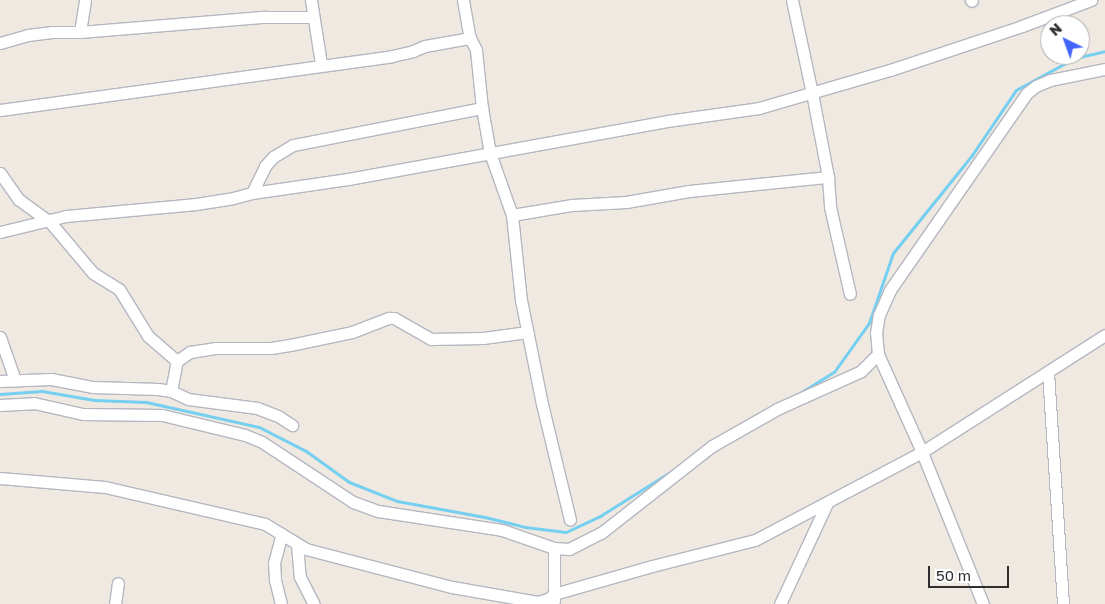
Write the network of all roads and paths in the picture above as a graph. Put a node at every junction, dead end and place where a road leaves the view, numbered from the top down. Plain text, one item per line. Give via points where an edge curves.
1 (84, 0) edge
2 (311, 0) edge
3 (463, 0) edge
4 (792, 0) edge
5 (1091, 0) edge
6 (313, 17) junction
7 (80, 32) junction
8 (470, 38) junction
9 (0, 43) edge
10 (321, 64) junction
11 (1105, 69) edge
12 (812, 93) junction
13 (482, 108) junction
14 (0, 110) edge
15 (490, 153) junction
16 (0, 173) edge
17 (828, 178) junction
18 (252, 193) junction
19 (512, 215) junction
20 (50, 222) junction
21 (0, 232) edge
22 (850, 294) dead end
23 (528, 332) junction
24 (1105, 334) edge
25 (0, 337) edge
26 (878, 354) junction
27 (177, 361) junction
28 (1048, 372) junction
29 (15, 380) junction
30 (0, 381) edge
31 (171, 391) junction
32 (0, 405) edge
33 (292, 424) dead end
34 (922, 452) junction
35 (0, 478) edge
36 (827, 503) junction
37 (570, 520) dead end
38 (282, 534) junction
39 (297, 544) junction
40 (554, 548) junction
41 (118, 583) dead end
42 (554, 599) edge
43 (512, 601) edge
44 (115, 604) edge
45 (281, 604) edge
46 (314, 604) edge
47 (780, 604) edge
48 (983, 604) edge
49 (1063, 604) edge

1 - 7 street
2 - 6 street
3 - 8 street
4 - 12 street
5 - 12 street via 974,42
6 - 7 street via 264,17
6 - 10 street
7 - 9 street via 28,35
8 - 10 street via 392,56
8 - 13 street via 476,50
10 - 14 street via 189,86
11 - 26 street via 1050,80 1027,93 890,290 879,316 876,333
12 - 15 street via 759,108
12 - 17 street
13 - 15 street
13 - 18 street via 294,145 273,157 265,166
15 - 18 street
15 - 19 street
16 - 20 street via 24,205
17 - 19 street via 626,202 572,205
17 - 22 street via 830,207
18 - 20 street via 196,204 66,216
19 - 23 street via 521,300
20 - 21 street
20 - 27 street via 93,273 119,289 148,336
23 - 27 street via 483,338 431,339 389,318 352,332 320,339 271,348 203,349 190,352
23 - 37 street
24 - 28 street
25 - 29 street
26 - 34 street
26 - 40 street via 861,371 777,410 712,446 601,533 569,549
27 - 31 street
28 - 34 street
28 - 49 street
29 - 30 street
29 - 31 street via 51,378 93,387
31 - 33 street via 188,399 257,408
32 - 40 street via 34,402 83,414 162,415 245,435 262,442 353,502 378,511 502,530
34 - 36 street
34 - 48 street
35 - 38 street via 105,487 266,524
36 - 42 street via 746,543 652,566
36 - 47 street
38 - 39 street
38 - 45 street via 274,563
39 - 43 street
39 - 46 street via 300,577
40 - 42 street
41 - 44 street
42 - 43 street

